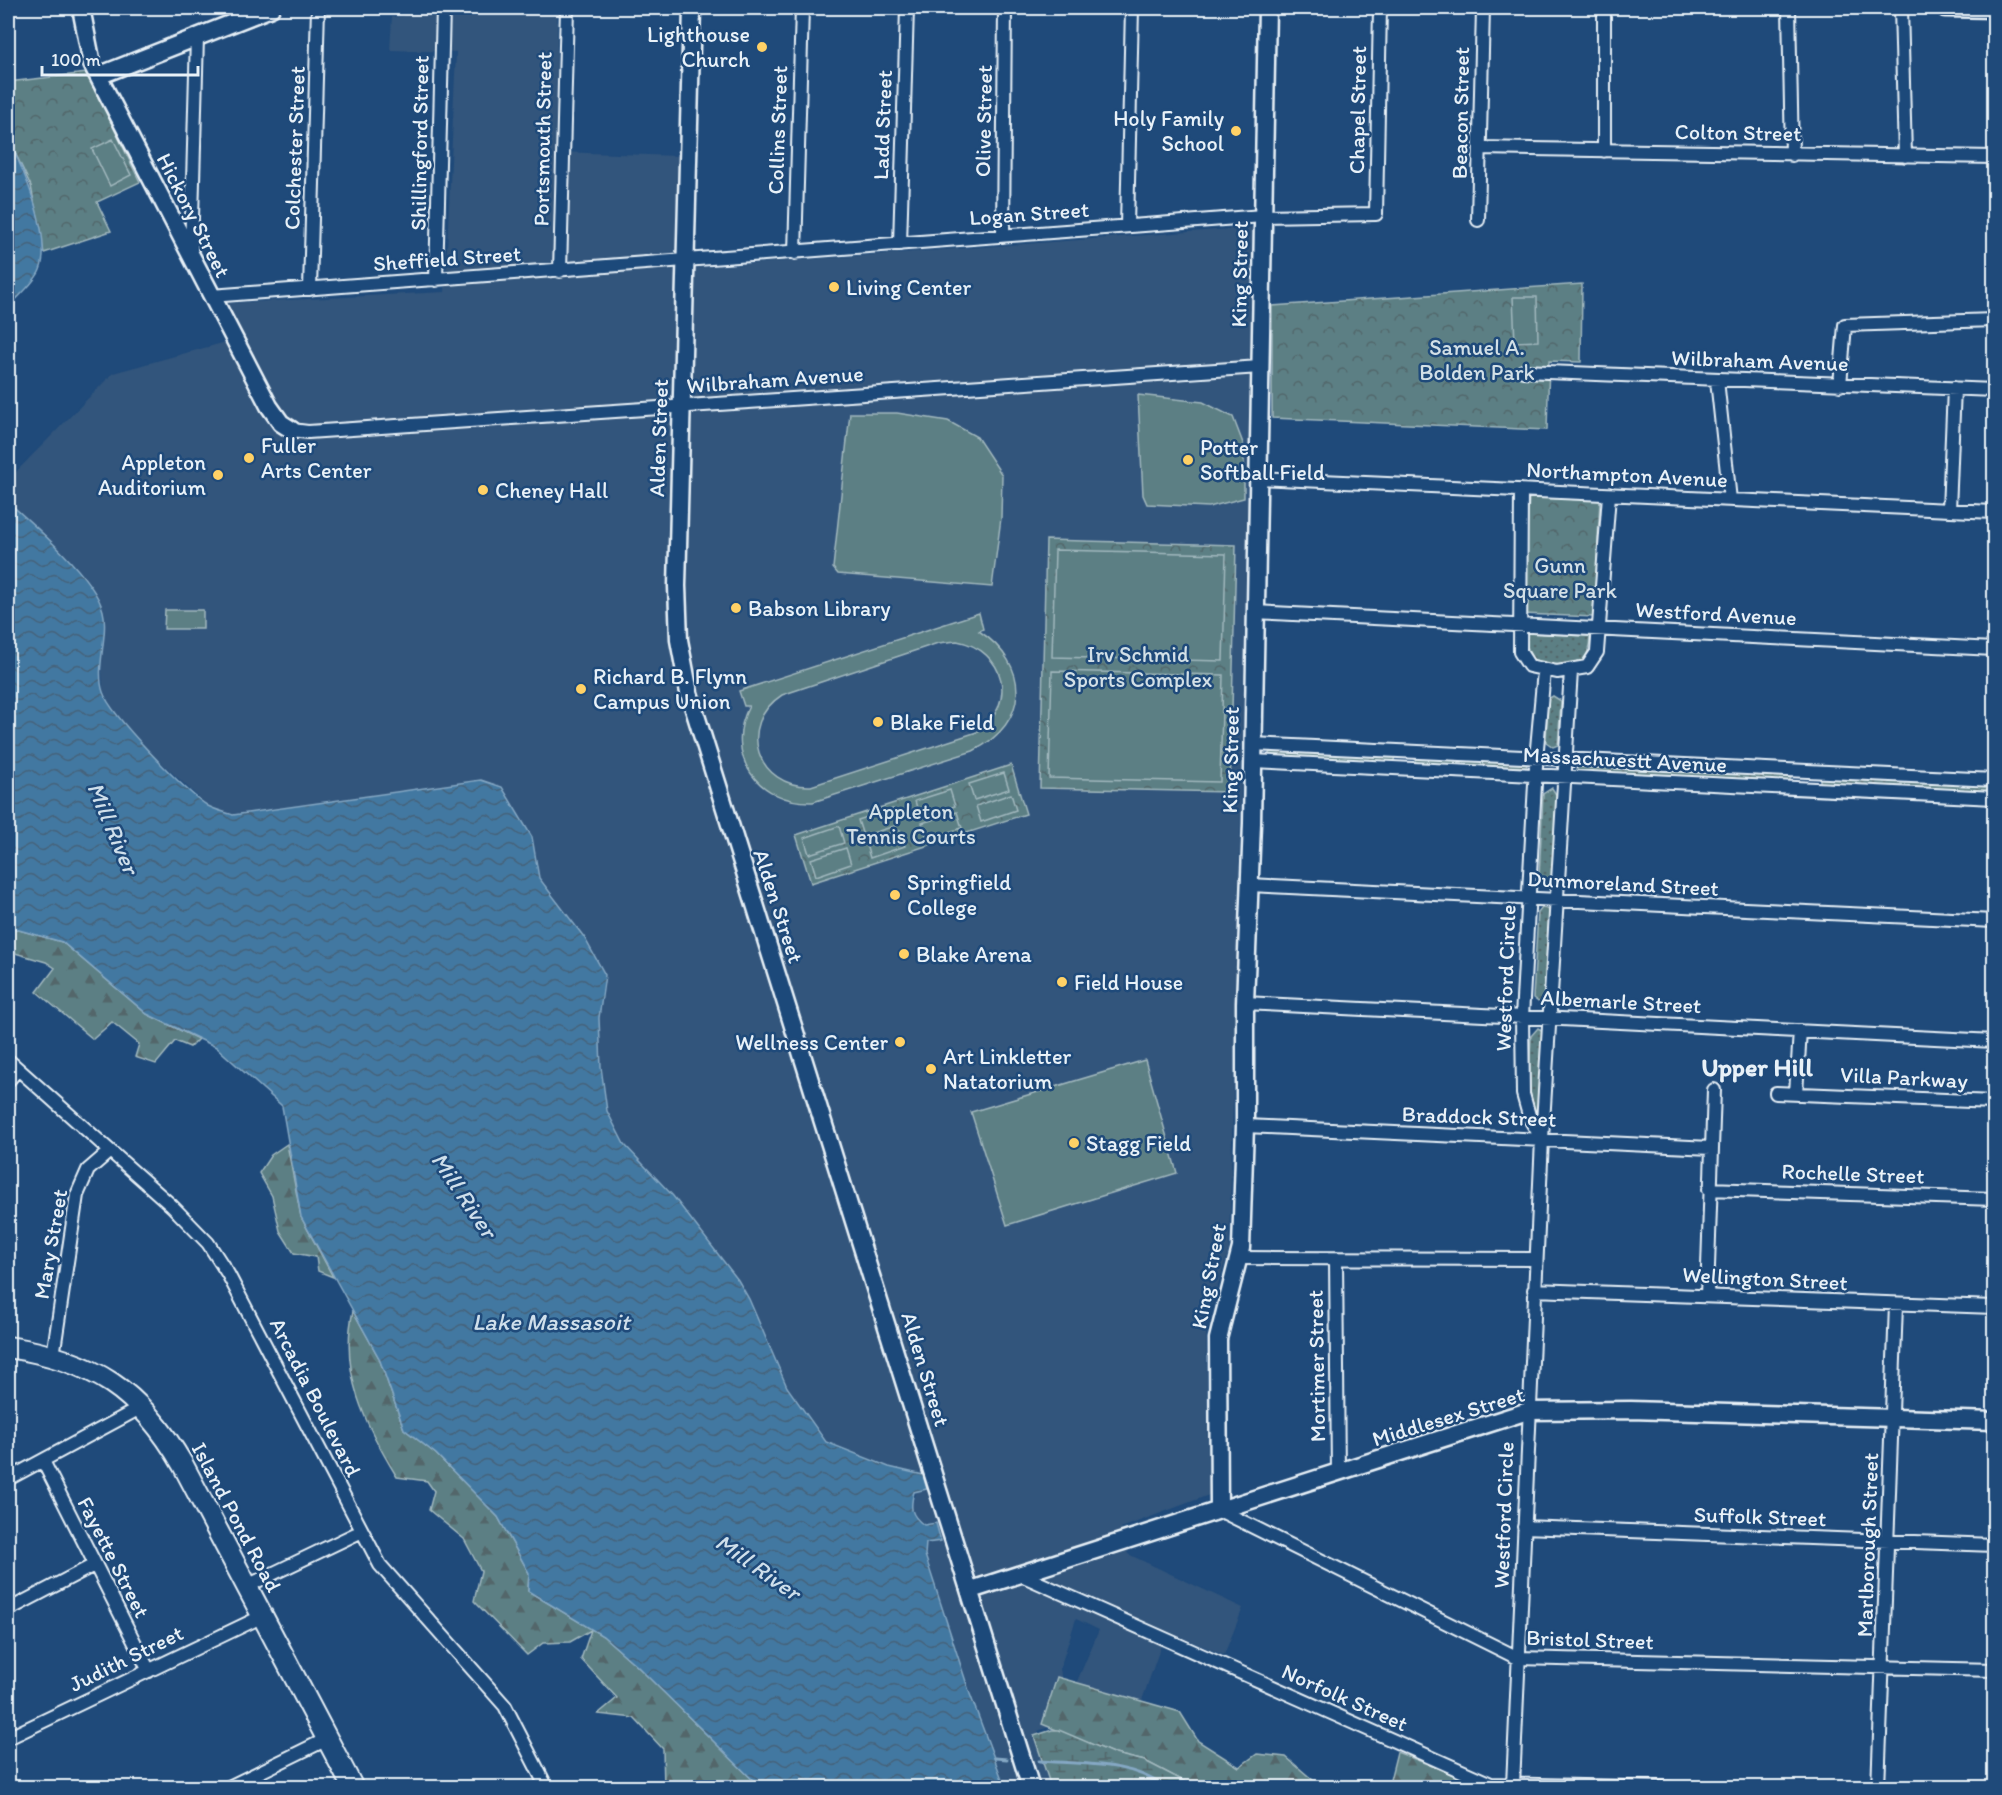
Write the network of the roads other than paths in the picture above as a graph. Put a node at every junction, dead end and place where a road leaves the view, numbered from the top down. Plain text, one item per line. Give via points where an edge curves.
1 (81, 8) edge
2 (271, 8) edge
3 (318, 8) edge
4 (443, 8) edge
5 (567, 8) edge
6 (692, 8) edge
7 (802, 8) edge
8 (907, 8) edge
9 (1005, 8) edge
10 (1132, 8) edge
11 (1267, 8) edge
12 (1380, 8) edge
13 (1483, 8) edge
14 (1604, 8) edge
15 (1789, 8) edge
16 (1901, 8) edge
17 (1945, 8) edge
18 (1995, 9) edge
19 (241, 13) edge
20 (197, 37) junction
21 (98, 76) junction
22 (1480, 148) junction
23 (1604, 151) junction
24 (1792, 155) junction
25 (1905, 156) junction
26 (1995, 157) edge
27 (1376, 214) joint
28 (1263, 216) junction
29 (1478, 220) dead end
30 (1127, 226) junction
31 (1003, 236) junction
32 (900, 244) junction
33 (795, 253) junction
34 (191, 257) junction
35 (686, 261) junction
36 (560, 271) junction
37 (436, 280) junction
38 (310, 289) junction
39 (211, 296) junction
40 (1995, 320) edge
41 (1260, 367) junction
42 (1523, 371) dead end
43 (1717, 380) junction
44 (1840, 385) junction
45 (1954, 388) junction
46 (1995, 390) edge
47 (682, 407) junction
48 (292, 430) joint
49 (1258, 478) junction
50 (1521, 490) junction
51 (1609, 495) junction
52 (1730, 500) junction
53 (1949, 510) junction
54 (1995, 512) edge
55 (1255, 612) junction
56 (1518, 625) junction
57 (1601, 629) junction
58 (1995, 649) edge
59 (1544, 671) junction
60 (1571, 671) junction
61 (1405, 752) junction
62 (1253, 753) junction
63 (1536, 758) junction
64 (1565, 759) junction
65 (1404, 769) junction
66 (1805, 771) junction
67 (1535, 776) junction
68 (1564, 777) junction
69 (1995, 780) edge
70 (1804, 789) junction
71 (1995, 798) edge
72 (1250, 885) junction
73 (1529, 900) junction
74 (1556, 901) junction
75 (1995, 921) edge
76 (1245, 1003) junction
77 (1522, 1017) junction
78 (1549, 1019) junction
79 (1800, 1031) junction
80 (1995, 1041) edge
81 (8, 1060) edge
82 (18, 1069) junction
83 (8, 1081) edge
84 (1714, 1090) dead end
85 (1776, 1093) dead end
86 (1796, 1093) junction
87 (1995, 1102) edge
88 (1245, 1126) junction
89 (1542, 1139) junction
90 (1711, 1148) junction
91 (110, 1151) junction
92 (1709, 1189) junction
93 (1995, 1199) edge
94 (1239, 1258) junction
95 (1336, 1259) junction
96 (1536, 1259) junction
97 (1534, 1290) junction
98 (1707, 1296) junction
99 (1896, 1305) junction
100 (1995, 1307) edge
101 (8, 1347) edge
102 (53, 1356) junction
103 (142, 1407) junction
104 (1528, 1411) junction
105 (1892, 1419) junction
106 (1995, 1421) edge
107 (43, 1461) junction
108 (1338, 1473) junction
109 (8, 1479) edge
110 (1219, 1510) junction
111 (1524, 1527) junction
112 (362, 1531) junction
113 (1888, 1540) junction
114 (1995, 1545) edge
115 (94, 1565) junction
116 (1019, 1574) junction
117 (247, 1586) junction
118 (971, 1590) junction
119 (8, 1610) edge
120 (263, 1616) junction
121 (1518, 1658) junction
122 (1883, 1666) junction
123 (1995, 1670) edge
124 (149, 1671) junction
125 (8, 1738) edge
126 (327, 1739) junction
127 (1513, 1785) junction
128 (227, 1788) edge
129 (353, 1788) edge
130 (547, 1788) edge
131 (1031, 1788) edge
132 (1670, 1788) edge
133 (1878, 1788) edge

1 - 21 street, Hickory Street
2 - 19 street
3 - 38 street, Colchester Street
4 - 37 street, Shillingford Street
5 - 36 street, Portsmouth Street
6 - 35 street, Alden Street
7 - 33 street, Collins Street
8 - 32 street, Ladd Street
9 - 31 street, Olive Street
10 - 30 street
11 - 28 street, King Street
12 - 27 street, Chapel Street
13 - 22 street, Beacon Street
14 - 23 street
15 - 24 street
16 - 25 street
17 - 18 street
19 - 20 street
20 - 21 street
20 - 34 street
21 - 34 street, Hickory Street
22 - 23 street, Colton Street
22 - 29 street, Beacon Street
23 - 24 street, Colton Street
24 - 25 street, Colton Street
25 - 26 street, Colton Street
27 - 28 street, Logan Street
28 - 30 street, Logan Street
28 - 41 street, King Street
30 - 31 street, Logan Street
31 - 32 street, Logan Street
32 - 33 street, Logan Street
33 - 35 street, Logan Street
34 - 39 street, Hickory Street
35 - 36 street, Sheffield Street
35 - 47 street, Alden Street
36 - 37 street, Sheffield Street
37 - 38 street, Sheffield Street
38 - 39 street, Sheffield Street
39 - 48 street, Hickory Street via 275,415
40 - 44 street via 1845,325
41 - 47 street, Wilbraham Avenue
41 - 49 street, King Street
42 - 43 street, Wilbraham Avenue
43 - 44 street, Wilbraham Avenue
43 - 52 street
44 - 45 street, Wilbraham Avenue
45 - 46 street, Wilbraham Avenue
45 - 53 street
47 - 48 street, Wilbraham Avenue
47 - 118 street, Alden Street via 677,605 680,652 689,693
49 - 50 street, Northampton Avenue
49 - 55 street, King Street
50 - 51 street, Northampton Avenue
50 - 56 street
51 - 52 street, Northampton Avenue
51 - 57 street
52 - 53 street, Northampton Avenue
53 - 54 street, Northampton Avenue
55 - 56 street, Westford Avenue
55 - 62 street, King Street
56 - 57 street, Westford Avenue
56 - 59 street via 1523,660
57 - 58 street, Westford Avenue
57 - 60 street via 1593,661
59 - 60 street
59 - 63 street, Westford Circle
60 - 64 street, Westford Circle
61 - 62 street
61 - 63 street
61 - 65 street
62 - 65 street, Massachuestt Avenue
62 - 72 street, King Street
63 - 64 street
63 - 67 street, Westford Circle
64 - 66 street
64 - 68 street, Westford Circle
65 - 67 street, Massachuestt Avenue
66 - 69 street
66 - 70 street
67 - 68 street, Massachuestt Avenue
67 - 73 street, Westford Circle
68 - 70 street, Massachuestt Avenue
68 - 74 street, Westford Circle
70 - 71 street, Massachuestt Avenue
72 - 73 street, Dunmoreland Street
72 - 76 street, King Street
73 - 74 street, Dunmoreland Street
73 - 77 street, Westford Circle
74 - 75 street, Dunmoreland Street
74 - 78 street, Westford Circle
76 - 77 street, Albemarle Street
76 - 88 street, King Street
77 - 78 street, Albemarle Street
77 - 89 street, Westford Circle via 1522,1094
78 - 79 street, Albemarle Street
78 - 89 street, Westford Circle
79 - 80 street, Albemarle Street
79 - 86 street
81 - 82 street, Arcadia Boulevard
82 - 83 street
82 - 91 street, Arcadia Boulevard
84 - 90 street
85 - 86 street, Villa Parkway
86 - 87 street, Villa Parkway
88 - 89 street, Braddock Street
88 - 94 street, King Street
89 - 90 street, Braddock Street
89 - 96 street, Westford Circle
90 - 92 street
91 - 102 street, Mary Street via 88,1170 77,1195
91 - 112 street, Arcadia Boulevard via 172,1206 218,1257
92 - 93 street, Rochelle Street
92 - 98 street
94 - 95 street
94 - 110 street, King Street via 1218,1339
95 - 96 street
95 - 108 street, Mortimer Street
96 - 97 street, Westford Circle
97 - 98 street, Wellington Street
97 - 104 street, Westford Circle
98 - 99 street, Wellington Street
99 - 100 street, Wellington Street
99 - 105 street, Marlborough Street
101 - 102 main road, Island Pond Road
102 - 103 main road, Island Pond Road via 102,1376
103 - 107 street
103 - 117 main road, Island Pond Road via 168,1438
104 - 105 street, Middlesex Street via 1631,1410
104 - 108 street, Middlesex Street
104 - 111 street, Westford Circle
105 - 106 street, Middlesex Street
105 - 113 street, Marlborough Street
107 - 109 street
107 - 115 street, Fayette Street
108 - 110 street, Middlesex Street
110 - 116 street, Middlesex Street
110 - 121 street, Bristol Street
111 - 113 street, Suffolk Street
111 - 121 street, Westford Circle
112 - 117 street
112 - 130 street, Arcadia Boulevard via 393,1581 505,1706
113 - 114 street, Suffolk Street
113 - 122 street, Marlborough Street
115 - 119 street
115 - 124 street, Fayette Street
116 - 118 street, Middlesex Street
116 - 127 street, Norfolk Street via 1486,1782
117 - 120 main road, Island Pond Road
118 - 131 street, Alden Street
120 - 124 street, Judith Street
120 - 126 main road, Island Pond Road
121 - 122 street, Bristol Street
121 - 127 street, Westford Circle
122 - 123 street, Bristol Street
122 - 133 street, Marlborough Street
124 - 125 street, Judith Street
126 - 128 street
126 - 129 main road, Island Pond Road
127 - 132 street, Norfolk Street

